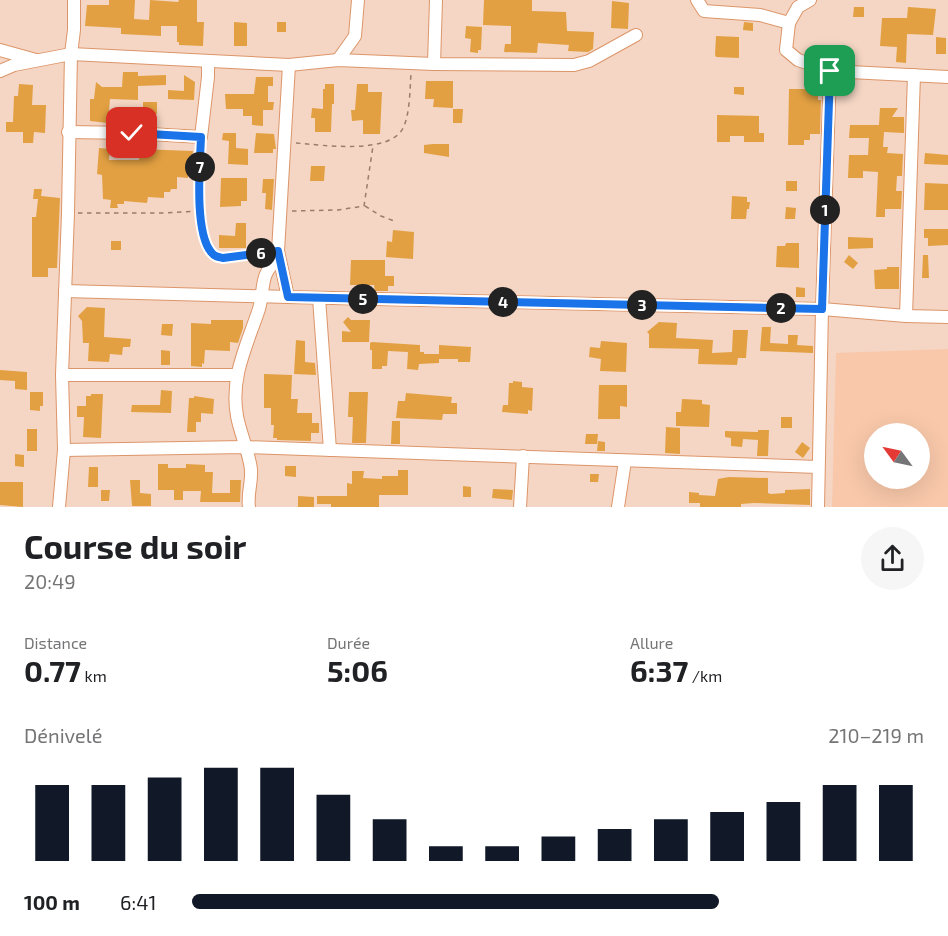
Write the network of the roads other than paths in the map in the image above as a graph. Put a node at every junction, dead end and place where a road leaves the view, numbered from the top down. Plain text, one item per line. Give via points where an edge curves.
1 (74, 0) edge
2 (358, 0) edge
3 (436, 0) edge
4 (697, 0) edge
5 (810, 0) edge
6 (789, 23) junction
7 (636, 35) dead end
8 (0, 50) edge
9 (70, 54) junction
10 (38, 60) junction
11 (338, 60) junction
12 (208, 61) junction
13 (434, 64) junction
14 (289, 65) junction
15 (0, 71) edge
16 (830, 71) junction
17 (914, 75) junction
18 (948, 77) edge
19 (68, 132) junction
20 (278, 255) junction
21 (65, 291) junction
22 (261, 297) junction
23 (288, 297) junction
24 (319, 298) junction
25 (822, 309) junction
26 (906, 316) junction
27 (948, 317) edge
28 (62, 375) junction
29 (237, 375) junction
30 (244, 447) junction
31 (64, 450) junction
32 (330, 450) junction
33 (523, 456) junction
34 (625, 460) junction
35 (818, 467) junction
36 (59, 507) edge
37 (249, 507) edge
38 (520, 507) edge
39 (618, 507) edge
40 (818, 507) edge

1 - 9 street
2 - 11 street via 355,36
3 - 13 street
4 - 6 street via 704,11 760,15
5 - 6 street via 798,7
6 - 16 street via 786,50 798,60
7 - 13 street via 574,65
8 - 10 street
9 - 10 street
9 - 12 street
9 - 19 street
10 - 15 street
11 - 13 street
11 - 14 street
12 - 14 street
12 - 19 street via 201,137
14 - 20 street
16 - 17 street
16 - 25 street
17 - 18 street
17 - 26 street
19 - 21 street
20 - 22 street via 266,273
20 - 23 street
21 - 22 street
21 - 28 street
22 - 23 street
22 - 29 street
23 - 24 street
24 - 25 street
24 - 32 street
25 - 26 street
25 - 35 street
26 - 27 street
28 - 29 street
28 - 31 street
29 - 30 street via 235,402
30 - 31 street
30 - 32 street
30 - 37 street via 251,470
31 - 36 street
32 - 33 street
33 - 34 street
33 - 38 street
34 - 35 street
34 - 39 street
35 - 40 street

